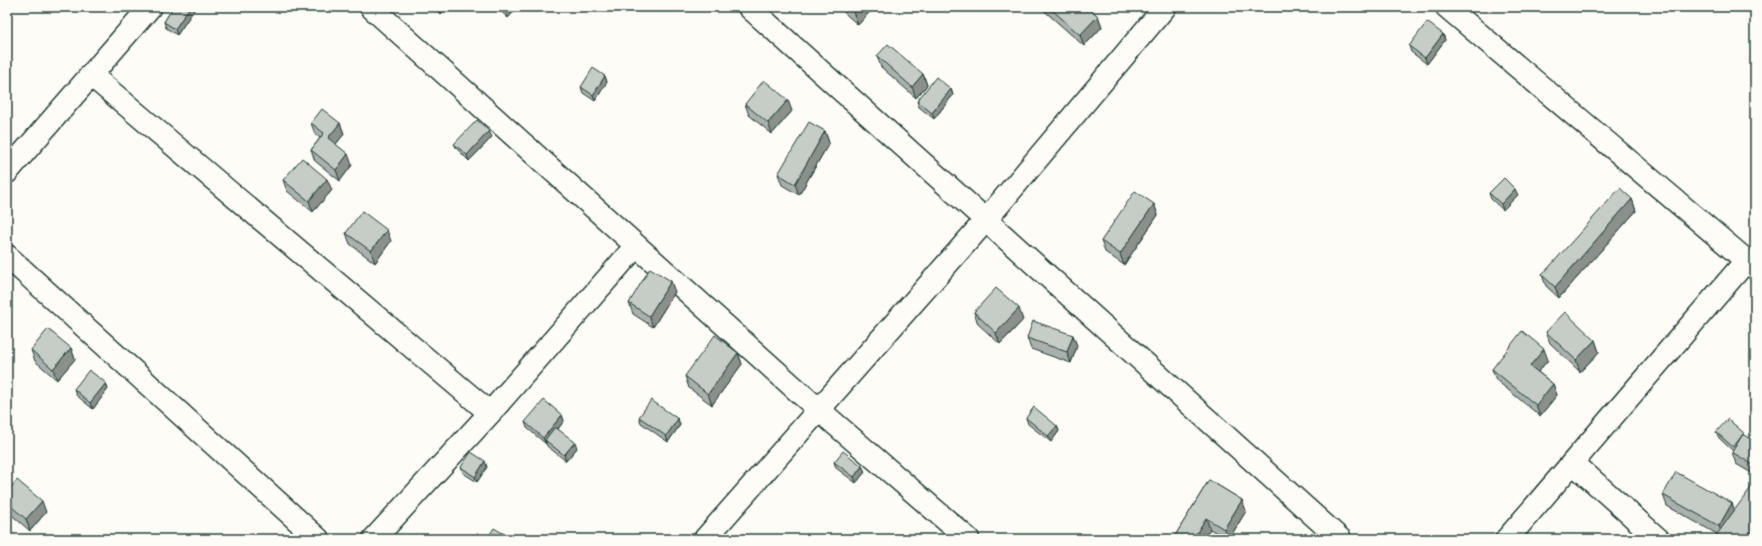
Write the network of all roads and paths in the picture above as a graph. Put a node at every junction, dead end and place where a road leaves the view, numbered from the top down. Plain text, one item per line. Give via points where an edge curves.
1 (150, 7) edge
2 (371, 7) edge
3 (749, 7) edge
4 (1165, 7) edge
5 (1447, 7) edge
6 (91, 75) junction
7 (7, 172) edge
8 (985, 221) junction
9 (636, 246) junction
10 (7, 256) edge
11 (1751, 264) edge
12 (819, 410) junction
13 (490, 413) junction
14 (1573, 463) junction
15 (318, 539) edge
16 (374, 539) edge
17 (705, 539) edge
18 (968, 539) edge
19 (1340, 539) edge
20 (1507, 539) edge
21 (1658, 539) edge

1 - 6 street
2 - 9 street
3 - 8 street
4 - 8 street
5 - 11 street
6 - 7 street
6 - 13 street
8 - 12 street
8 - 19 street
9 - 12 street
9 - 13 street
10 - 15 street
11 - 14 street
12 - 17 street
12 - 18 street
13 - 16 street
14 - 20 street
14 - 21 street

